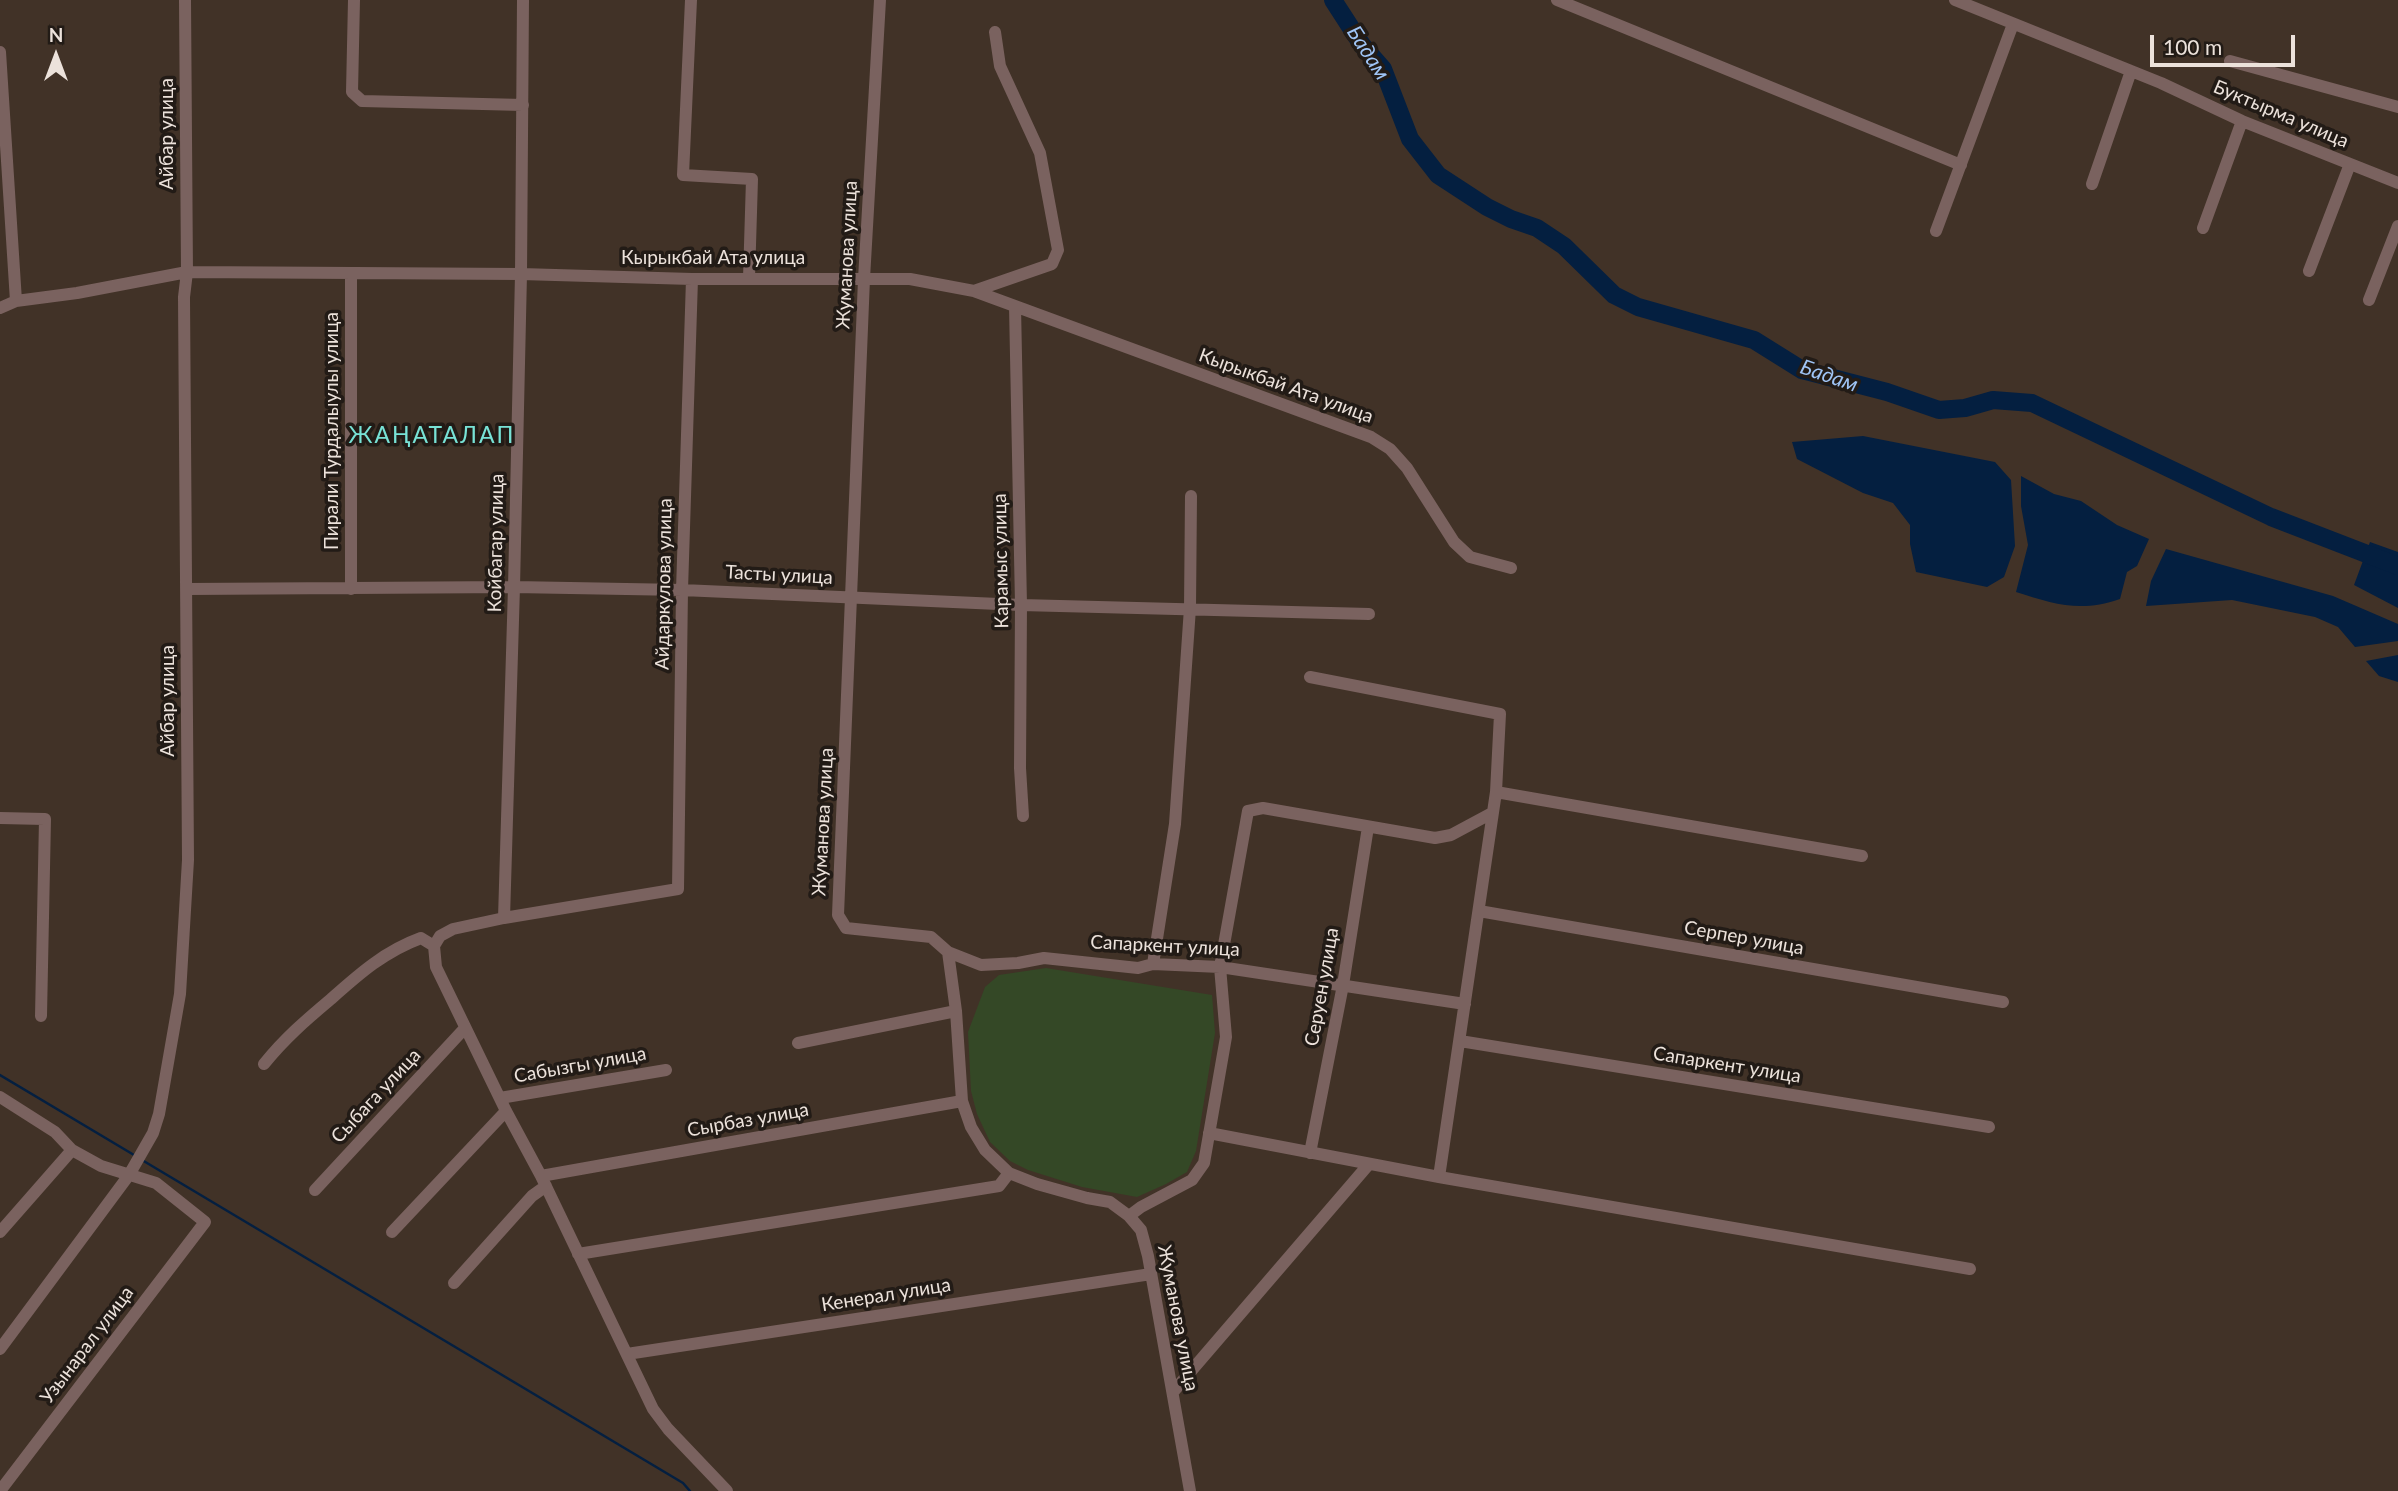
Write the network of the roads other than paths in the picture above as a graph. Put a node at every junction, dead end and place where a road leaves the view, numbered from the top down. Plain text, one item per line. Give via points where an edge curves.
1 (186, 0) edge
2 (354, 0) edge
3 (523, 0) edge
4 (691, 0) edge
5 (880, 0) edge
6 (1557, 0) edge
7 (1955, 0) edge
8 (2013, 24) junction
9 (995, 32) dead end
10 (0, 52) edge
11 (2230, 61) dead end
12 (2131, 71) junction
13 (523, 105) junction
14 (2398, 107) edge
15 (2242, 121) junction
16 (1961, 164) junction
17 (2350, 164) junction
18 (2398, 183) edge
19 (2092, 184) dead end
20 (2398, 226) edge
21 (2203, 228) dead end
22 (1936, 231) dead end
23 (2309, 271) dead end
24 (187, 272) junction
25 (351, 273) junction
26 (521, 274) junction
27 (749, 278) junction
28 (692, 279) junction
29 (864, 279) junction
30 (974, 291) junction
31 (2369, 300) dead end
32 (16, 301) junction
33 (1016, 306) junction
34 (0, 308) edge
35 (1191, 496) dead end
36 (1511, 568) dead end
37 (514, 587) junction
38 (187, 589) junction
39 (351, 589) junction
40 (682, 590) junction
41 (853, 597) junction
42 (1021, 605) junction
43 (1190, 608) junction
44 (1369, 614) dead end
45 (1310, 677) dead end
46 (1496, 792) junction
47 (1492, 813) junction
48 (1023, 816) dead end
49 (0, 818) edge
50 (1368, 827) junction
51 (1862, 856) dead end
52 (1479, 911) junction
53 (504, 918) junction
54 (434, 946) junction
55 (948, 953) junction
56 (1153, 964) junction
57 (1220, 967) junction
58 (1343, 985) junction
59 (2003, 1002) dead end
60 (1465, 1004) junction
61 (957, 1011) junction
62 (41, 1016) dead end
63 (465, 1028) junction
64 (1460, 1041) junction
65 (798, 1043) dead end
66 (264, 1064) dead end
67 (666, 1070) dead end
68 (0, 1097) edge
69 (500, 1098) junction
70 (962, 1101) junction
71 (506, 1111) junction
72 (1989, 1127) dead end
73 (1209, 1133) junction
74 (72, 1150) junction
75 (1310, 1153) junction
76 (1369, 1164) junction
77 (1009, 1173) junction
78 (130, 1175) junction
79 (1439, 1177) junction
80 (543, 1181) junction
81 (315, 1190) dead end
82 (1129, 1216) junction
83 (0, 1232) edge
84 (393, 1232) dead end
85 (578, 1254) junction
86 (1970, 1269) dead end
87 (1152, 1274) junction
88 (454, 1283) dead end
89 (0, 1349) edge
90 (627, 1354) junction
91 (1172, 1392) junction
92 (0, 1491) edge
93 (727, 1491) edge
94 (1190, 1491) edge

1 - 24 street, Айбар улица
2 - 13 street via 352,92 362,101
3 - 13 street, Койбагар улица
4 - 27 street via 683,176 751,179
5 - 29 street, Жуманова улица
6 - 16 street
7 - 8 street, Буктырма улица
8 - 12 street, Буктырма улица
8 - 16 street
9 - 30 street via 1000,66 1040,153 1058,250 1052,264
10 - 32 street
11 - 14 street, Буктырма улица
12 - 15 street, Буктырма улица
12 - 19 street
13 - 26 street, Койбагар улица
15 - 17 street, Буктырма улица
15 - 21 street
16 - 22 street
17 - 18 street, Буктырма улица
17 - 23 street
20 - 31 street
24 - 25 street, Кырыкбай Ата улица
24 - 32 street, Кырыкбай Ата улица
24 - 38 street, Айбар улица
25 - 26 street, Кырыкбай Ата улица
25 - 39 street, Пирали Турдалыулы улица
26 - 28 street, Кырыкбай Ата улица
26 - 37 street, Койбагар улица
27 - 28 street, Кырыкбай Ата улица
27 - 29 street, Кырыкбай Ата улица
28 - 40 street, Айдаркулова улица
29 - 30 street, Кырыкбай Ата улица via 910,279
29 - 41 street, Жуманова улица
30 - 33 street, Кырыкбай Ата улица
32 - 34 street, Кырыкбай Ата улица
33 - 36 street, Кырыкбай Ата улица via 1371,437 1407,468 1454,542 1471,557
33 - 42 street, Карамыс улица
35 - 43 street
37 - 39 street, Тасты улица
37 - 40 street, Тасты улица
37 - 53 street, Койбагар улица
38 - 39 street, Тасты улица
38 - 78 street, Айбар улица via 188,860 180,994 159,1114
40 - 41 street, Тасты улица
40 - 53 street, Айдаркулова улица via 678,889
41 - 42 street, Тасты улица
41 - 55 street, Жуманова улица via 838,915 846,928 931,937
42 - 43 street, Тасты улица
42 - 48 street, Карамыс улица
43 - 44 street, Тасты улица
43 - 56 street via 1175,824
45 - 46 street via 1500,713
46 - 47 street
46 - 51 street
47 - 50 street via 1451,835 1435,838
47 - 52 street
49 - 62 street via 45,819
50 - 57 street via 1263,808 1248,811
50 - 58 street, Серуен улица
52 - 59 street, Серпер улица
52 - 60 street
53 - 54 street via 453,929
54 - 63 street via 436,967
54 - 66 street via 421,939 373,962 285,1038
55 - 56 street, Сапаркент улица via 981,965 1044,958 1138,968
55 - 61 street
56 - 57 street, Сапаркент улица
57 - 58 street, Сапаркент улица
57 - 73 street via 1226,1037
58 - 60 street, Сапаркент улица
58 - 75 street, Серуен улица
60 - 64 street
61 - 65 street
61 - 70 street
63 - 69 street
63 - 81 street, Сыбага улица
64 - 72 street, Сапаркент улица
64 - 79 street
67 - 69 street, Сабызгы улица
68 - 74 street via 55,1132
69 - 71 street
70 - 77 street via 985,1150
70 - 80 street, Сырбаз улица
71 - 80 street
71 - 84 street, Сабызгы улица
73 - 75 street
73 - 82 street via 1204,1163 1192,1180
74 - 78 street
74 - 83 street
75 - 76 street
76 - 79 street
76 - 91 street
77 - 82 street via 1110,1202
77 - 85 street via 999,1186
78 - 89 street, Айбар улица
78 - 92 street, Узынарал улица via 156,1183 205,1222
79 - 86 street
80 - 85 street
80 - 88 street
82 - 87 street, Жуманова улица via 1141,1230
85 - 90 street
87 - 90 street, Кенерал улица
87 - 91 street, Жуманова улица
90 - 93 street via 653,1409
91 - 94 street, Жуманова улица

